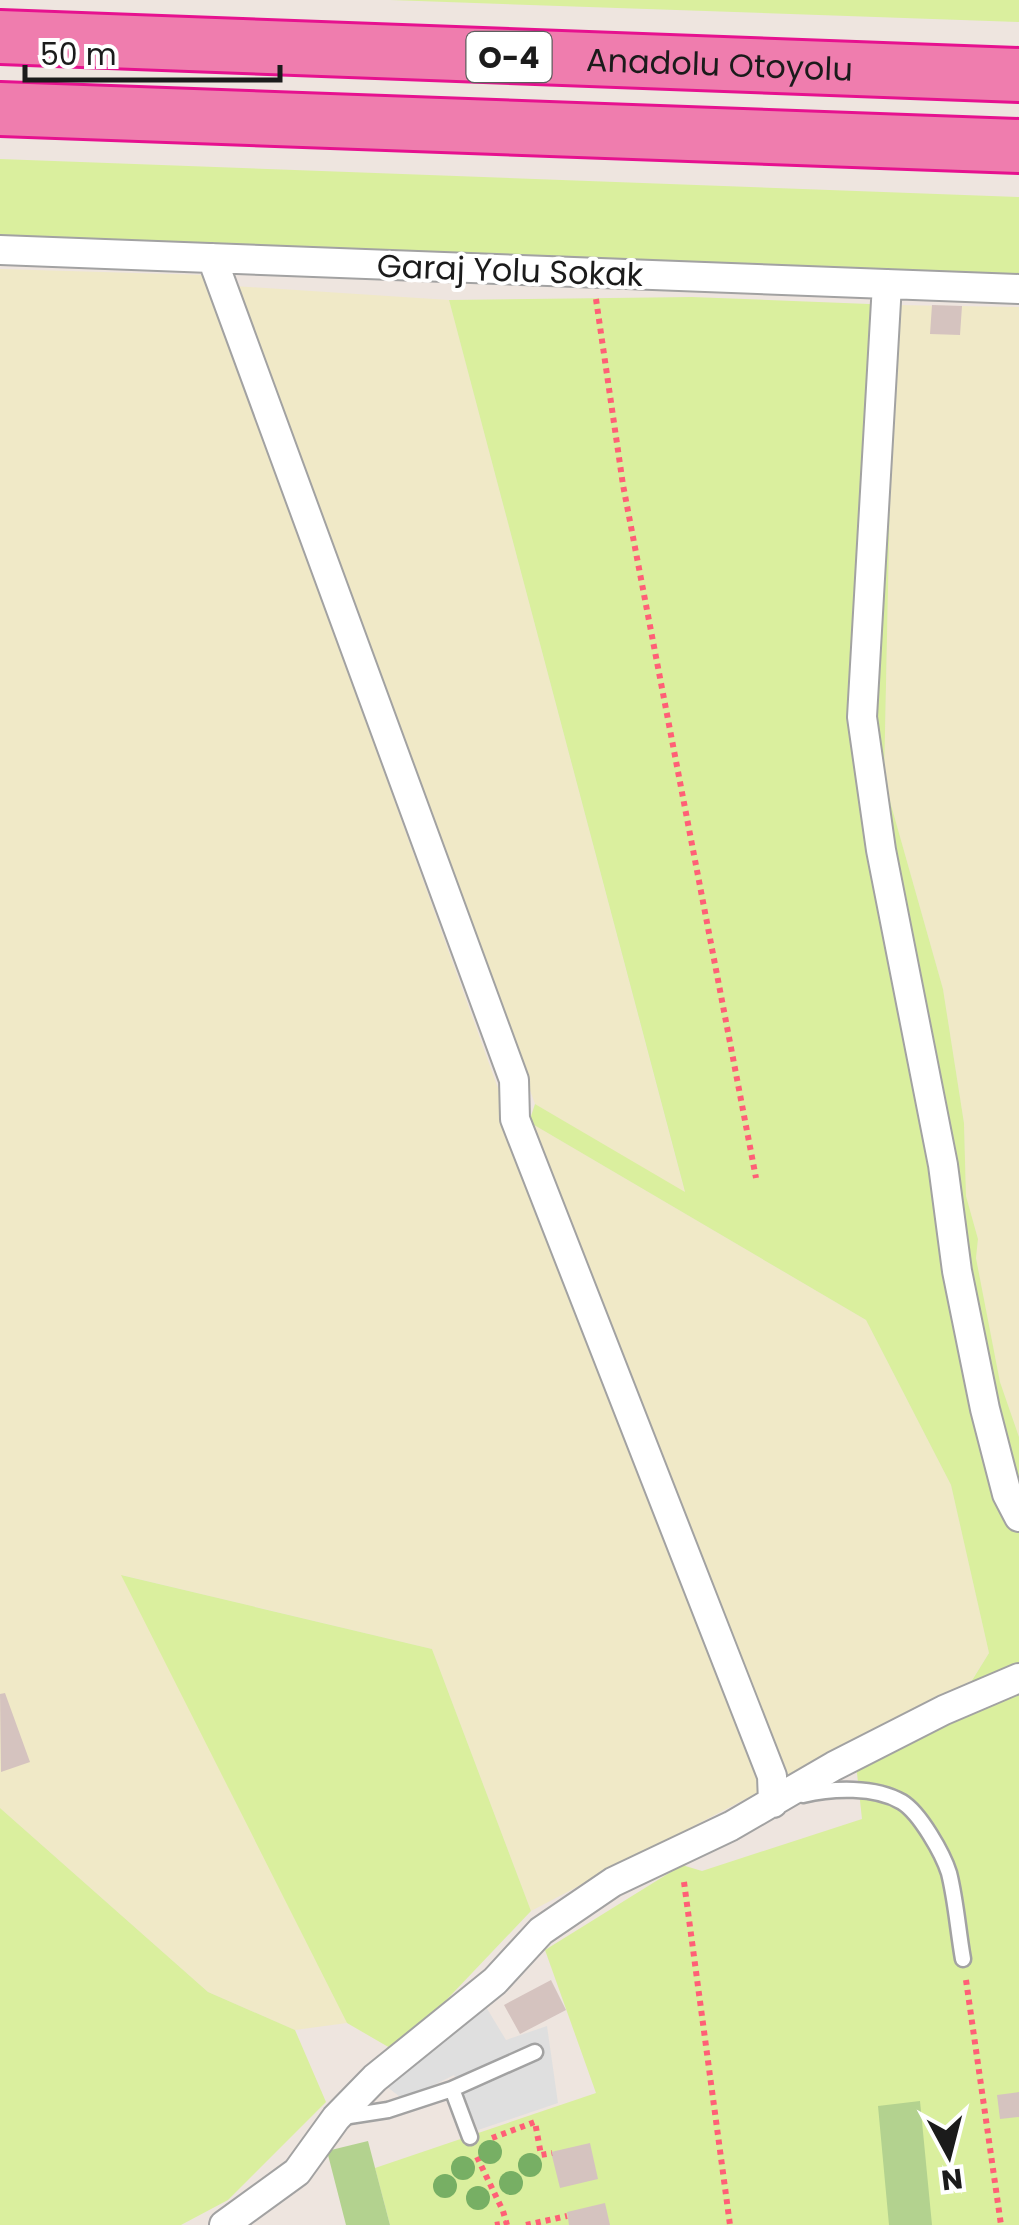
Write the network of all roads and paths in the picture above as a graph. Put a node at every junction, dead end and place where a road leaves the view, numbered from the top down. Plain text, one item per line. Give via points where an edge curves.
1 (0, 38) edge
2 (1019, 76) edge
3 (0, 110) edge
4 (1019, 146) edge
5 (0, 250) edge
6 (212, 258) junction
7 (592, 273) junction
8 (887, 284) junction
9 (1019, 289) edge
10 (756, 1178) dead end
11 (1019, 1517) edge
12 (1019, 1678) edge
13 (773, 1803) junction
14 (666, 1856) junction
15 (962, 1959) joint
16 (535, 2052) dead end
17 (452, 2089) junction
18 (336, 2118) junction
19 (471, 2141) junction
20 (552, 2154) dead end
21 (568, 2216) dead end
22 (506, 2224) edge
23 (224, 2225) edge
24 (495, 2225) edge
25 (526, 2225) edge
26 (730, 2225) edge
27 (1001, 2225) edge

1 - 2 highway, Anadolu Otoyolu / O-4
3 - 4 highway, O-4
5 - 6 street, Garaj Yolu Sokak
6 - 7 street, Garaj Yolu Sokak
6 - 13 street via 514,1080 515,1119 772,1776
7 - 8 street, Garaj Yolu Sokak
7 - 10 path via 622,485
8 - 9 street, Garaj Yolu Sokak
8 - 11 street via 862,717 960,1288 984,1409
12 - 13 street via 944,1710
13 - 14 street
13 - 15 lane via 829,1789 903,1802 930,1833 948,1872
14 - 18 street via 541,1931 496,1981
14 - 26 path via 684,1882
15 - 27 path
16 - 17 lane
17 - 18 lane
17 - 19 lane
18 - 23 street via 298,2172
19 - 20 path via 535,2122 542,2155
19 - 22 path
21 - 25 path
22 - 24 path

